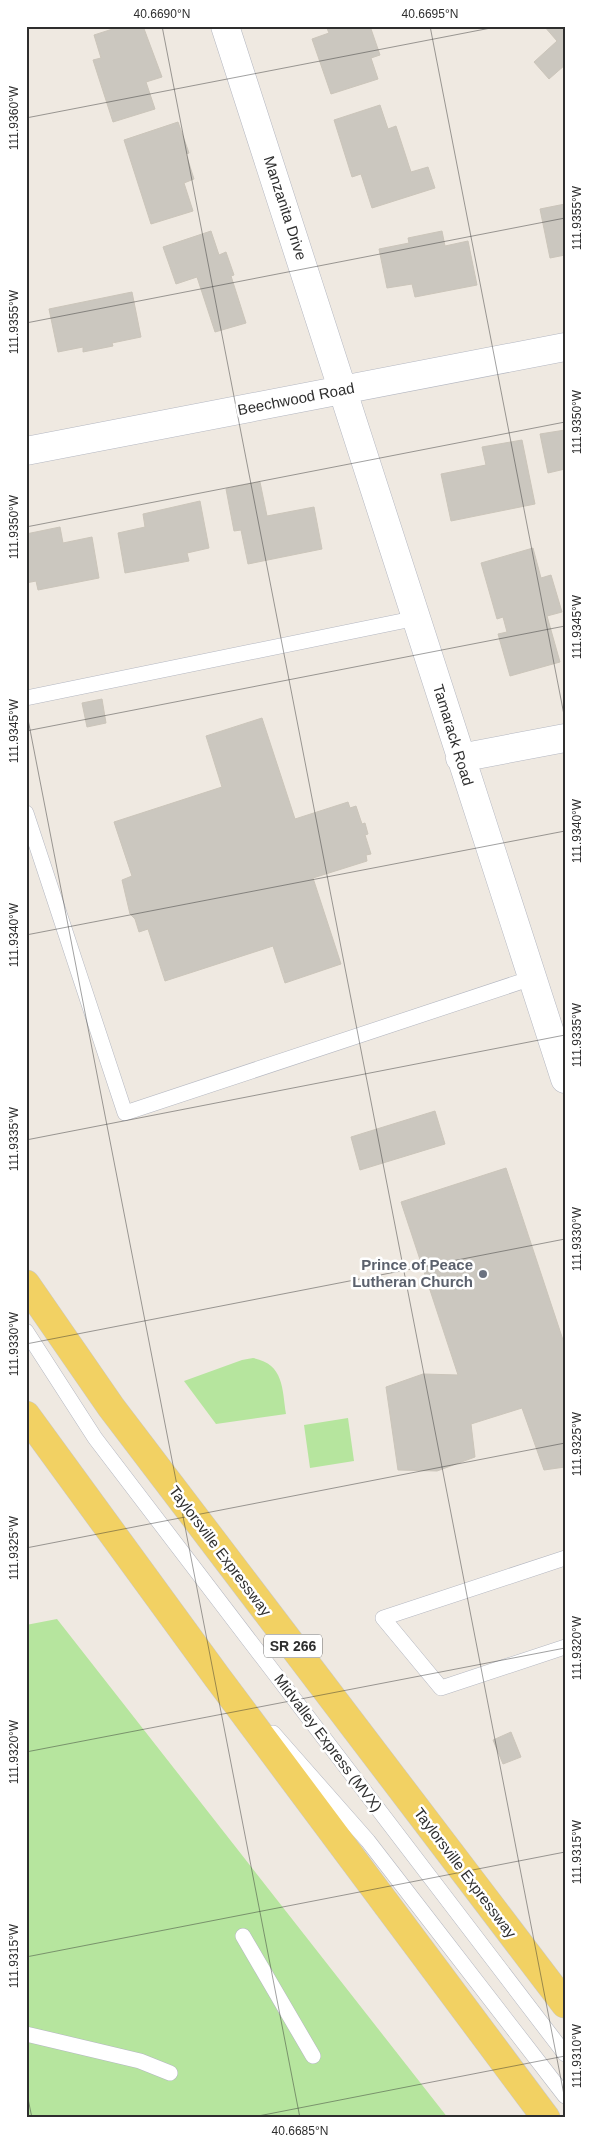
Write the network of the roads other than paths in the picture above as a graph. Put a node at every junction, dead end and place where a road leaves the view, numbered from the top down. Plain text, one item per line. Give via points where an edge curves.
1 (225, 26) edge
2 (565, 347) edge
3 (342, 390) junction
4 (26, 451) edge
5 (417, 618) junction
6 (26, 698) edge
7 (565, 738) edge
8 (460, 758) junction
9 (26, 813) edge
10 (532, 978) junction
11 (565, 1079) edge
12 (26, 1284) edge
13 (26, 1332) edge
14 (26, 1415) edge
15 (565, 1558) edge
16 (565, 1648) edge
17 (217, 1677) junction
18 (243, 1936) dead end
19 (565, 2004) edge
20 (26, 2034) edge
21 (565, 2054) edge
22 (313, 2056) dead end
23 (170, 2073) dead end
24 (565, 2096) edge
25 (546, 2118) edge

1 - 3 street, Manzanita Drive
2 - 3 street, Beechwood Road
3 - 4 street, Beechwood Road
3 - 5 street, Tamarack Road
5 - 6 lane
5 - 8 street, Tamarack Road
7 - 8 street
8 - 10 street, Tamarack Road
9 - 10 lane via 125,1113
10 - 11 street, Tamarack Road
12 - 19 main road, Taylorsville Expressway / SR 266 via 117,1414
13 - 21 lane, Midvalley Express (MVX) via 95,1438
14 - 17 main road
15 - 16 lane via 383,1618 441,1688
17 - 24 lane, Midvalley Express (MVX) via 275,1734 368,1841
17 - 25 main road
18 - 22 lane
20 - 23 lane via 140,2061

